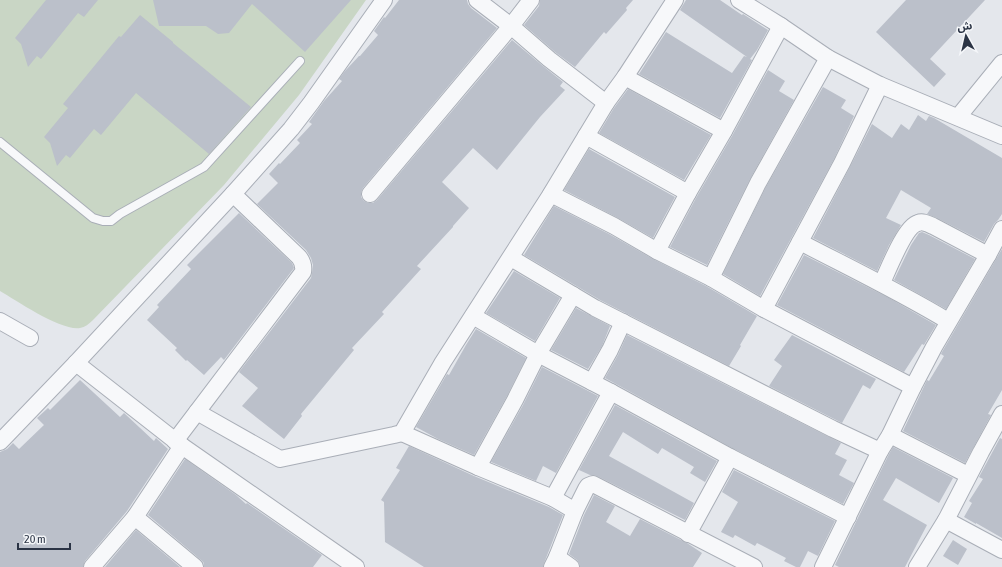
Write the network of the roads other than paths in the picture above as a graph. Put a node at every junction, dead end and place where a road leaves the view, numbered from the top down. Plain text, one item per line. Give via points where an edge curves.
1 (384, 0) edge
2 (476, 0) edge
3 (531, 0) edge
4 (675, 0) edge
5 (739, 0) edge
6 (511, 26) junction
7 (782, 26) junction
8 (828, 58) junction
9 (300, 61) dead end
10 (1002, 64) edge
11 (625, 77) junction
12 (880, 85) junction
13 (606, 103) junction
14 (958, 117) junction
15 (724, 131) junction
16 (586, 136) junction
17 (1002, 136) edge
18 (0, 142) edge
19 (688, 192) junction
20 (233, 194) junction
21 (370, 194) dead end
22 (551, 194) junction
23 (1002, 229) edge
24 (800, 242) junction
25 (656, 251) junction
26 (988, 255) junction
27 (511, 258) junction
28 (711, 278) junction
29 (882, 283) junction
30 (573, 295) junction
31 (764, 309) junction
32 (472, 316) junction
33 (0, 321) edge
34 (948, 321) junction
35 (623, 322) junction
36 (30, 338) dead end
37 (538, 354) junction
38 (76, 363) junction
39 (592, 382) junction
40 (913, 387) junction
41 (611, 392) junction
42 (197, 412) junction
43 (1002, 414) edge
44 (998, 432) edge
45 (402, 433) junction
46 (890, 435) junction
47 (0, 442) edge
48 (179, 444) junction
49 (880, 451) junction
50 (730, 457) junction
51 (478, 467) junction
52 (968, 475) junction
53 (553, 498) junction
54 (575, 511) junction
55 (134, 517) junction
56 (848, 517) junction
57 (946, 520) junction
58 (688, 534) junction
59 (1002, 550) edge
60 (554, 562) edge
61 (746, 565) edge
62 (92, 567) edge
63 (195, 567) edge
64 (356, 567) edge
65 (571, 567) edge
66 (823, 567) edge
67 (916, 567) edge

1 - 20 street via 291,130
2 - 6 street
3 - 6 street
4 - 11 street
5 - 7 street
6 - 13 street
6 - 21 street
7 - 8 street
7 - 15 street
8 - 12 street
8 - 28 street via 758,183
9 - 18 lane via 204,167 111,221 94,218
10 - 14 street
11 - 13 street
11 - 15 street
12 - 14 street
12 - 24 street
13 - 16 street
14 - 17 street
15 - 19 street
16 - 19 street
16 - 22 street
19 - 25 street
20 - 38 street
20 - 42 street via 299,258 304,266 304,272
22 - 25 street
22 - 27 street
23 - 26 street
24 - 29 street
24 - 31 street
25 - 28 street
26 - 29 street via 933,226 917,223 904,235
26 - 34 street
27 - 30 street
27 - 32 street
28 - 31 street
29 - 34 street
30 - 35 street
30 - 37 street
31 - 40 street
32 - 37 street
32 - 45 street
33 - 36 street
34 - 40 street
35 - 39 street
35 - 49 street
37 - 39 street
37 - 51 street
38 - 47 street
38 - 48 street
39 - 41 street
40 - 46 street
41 - 50 street
41 - 53 street
42 - 45 street via 280,459
42 - 48 street
43 - 44 street
44 - 52 street via 981,452
45 - 51 street
46 - 49 street
46 - 52 street
48 - 55 street
48 - 64 street
49 - 56 street
50 - 56 street
50 - 58 street
51 - 53 street
52 - 57 street
53 - 54 street
54 - 58 street via 586,488 593,484
54 - 60 street
55 - 62 street
55 - 63 street
56 - 66 street
57 - 59 street
57 - 67 street
58 - 61 street
60 - 65 street

